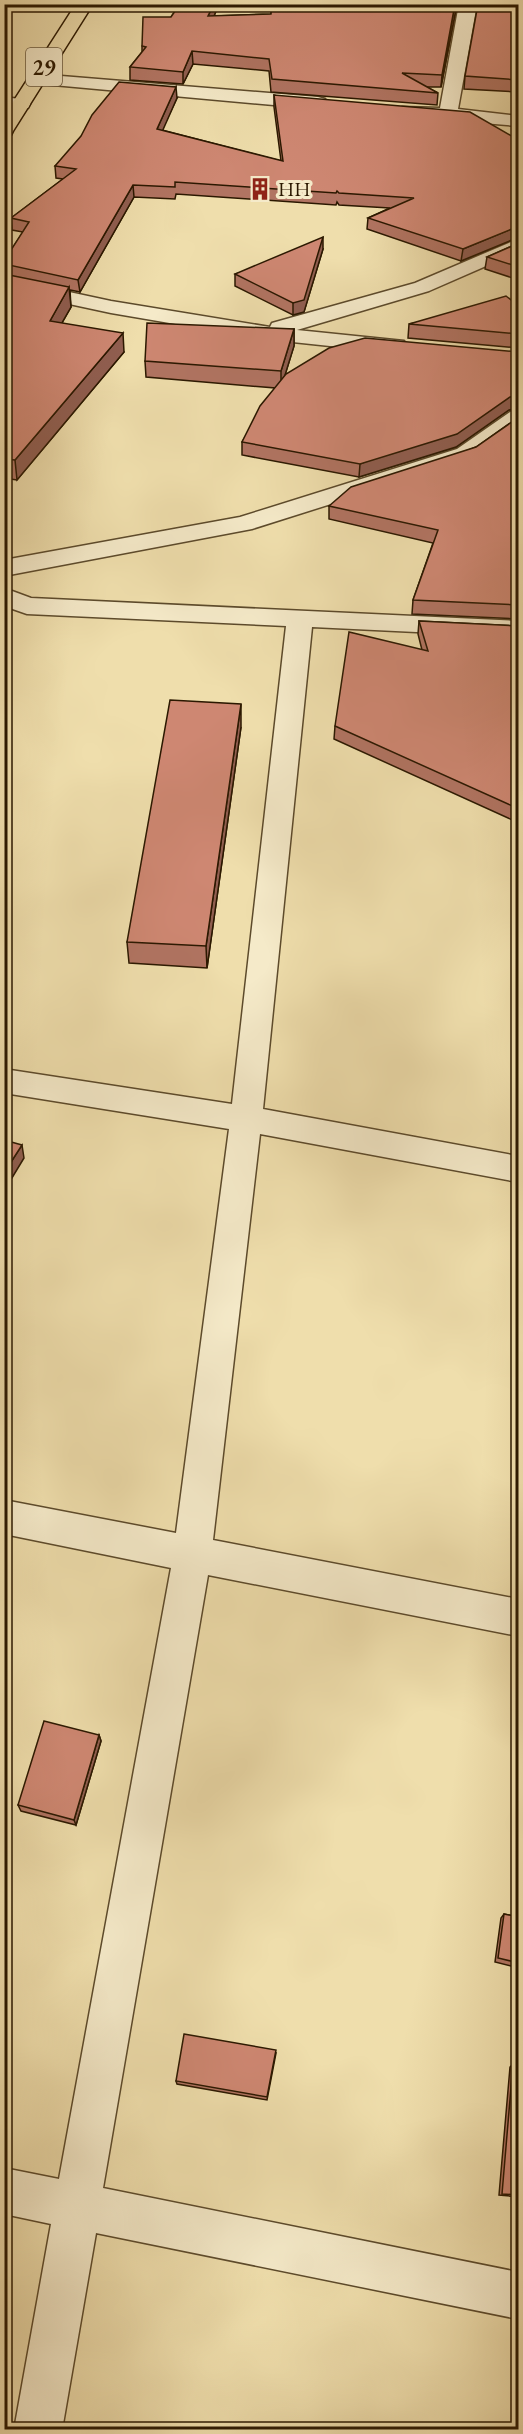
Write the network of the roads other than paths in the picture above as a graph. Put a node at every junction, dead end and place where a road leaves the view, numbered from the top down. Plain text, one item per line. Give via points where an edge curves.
1 (86, 4) edge
2 (468, 4) edge
3 (37, 79) junction
4 (13, 103) edge
5 (331, 104) edge
6 (389, 109) edge
7 (448, 114) junction
8 (519, 121) edge
9 (4, 131) edge
10 (519, 245) edge
11 (4, 284) edge
12 (264, 333) junction
13 (414, 347) edge
14 (519, 417) edge
15 (4, 568) edge
16 (4, 596) edge
17 (300, 618) junction
18 (519, 629) edge
19 (4, 1081) edge
20 (246, 1119) junction
21 (519, 1169) edge
22 (4, 1517) edge
23 (192, 1556) junction
24 (519, 1618) edge
25 (4, 2191) edge
26 (78, 2206) junction
27 (519, 2296) edge
28 (38, 2430) edge

1 - 3 main road, 29
2 - 7 street
3 - 4 main road, 29
3 - 5 street
4 - 9 main road, 29
6 - 7 street
7 - 8 street
10 - 12 street via 422,287
11 - 12 street
12 - 13 street
14 - 15 street via 465,454 244,524
16 - 17 street via 27,606
17 - 18 street
17 - 20 street
19 - 20 street
20 - 21 street
20 - 23 street
22 - 23 street
23 - 24 street
23 - 26 street
25 - 26 street
26 - 27 street
26 - 28 street

